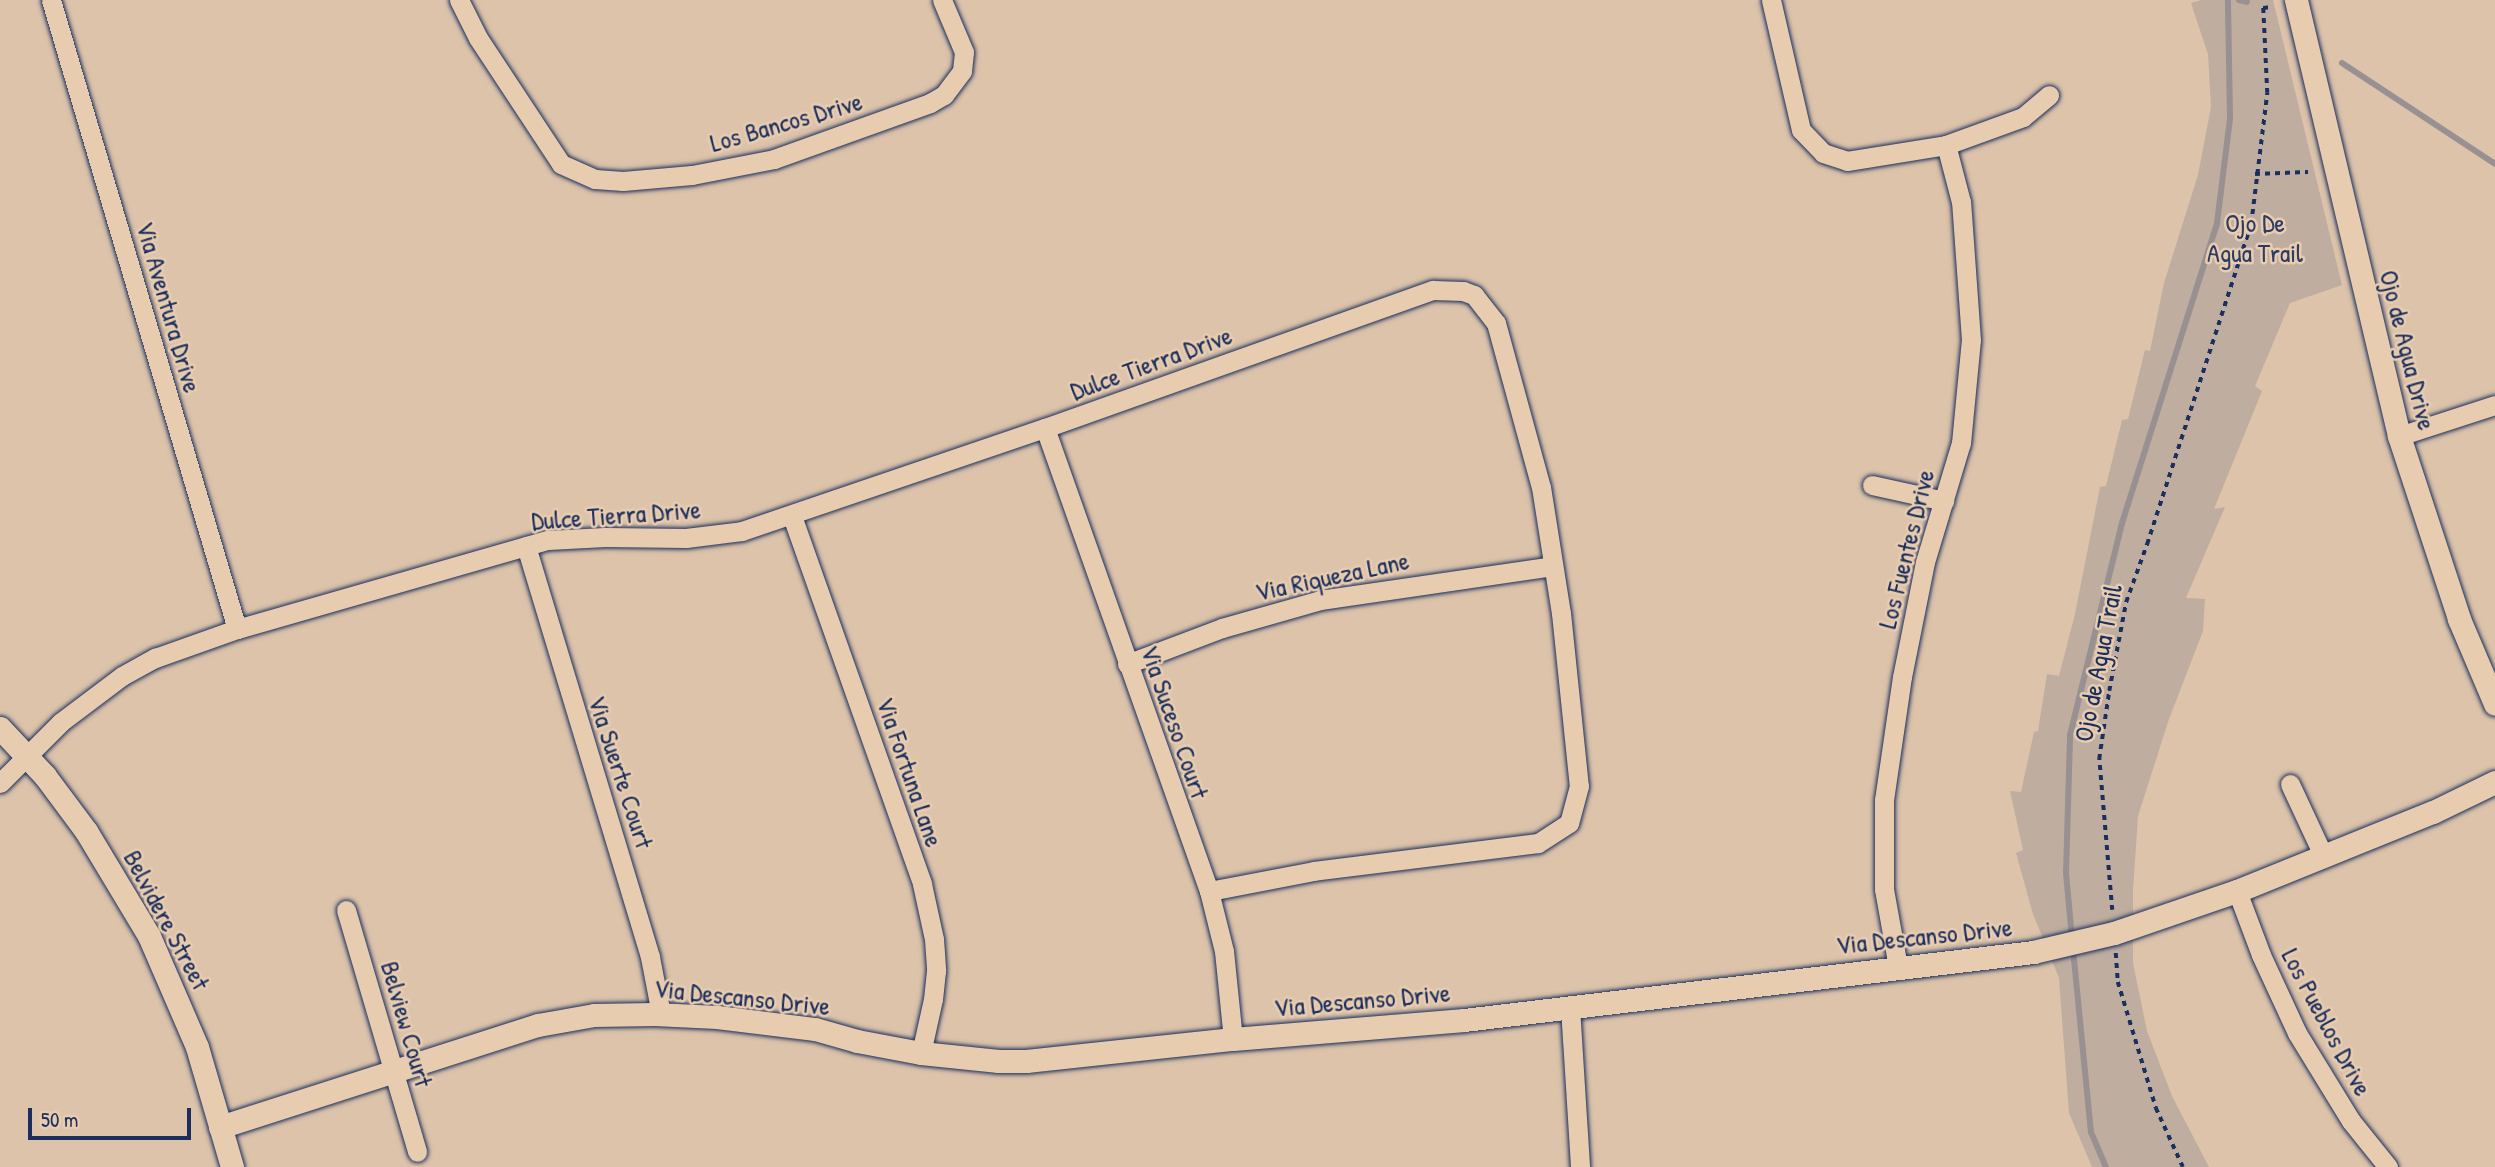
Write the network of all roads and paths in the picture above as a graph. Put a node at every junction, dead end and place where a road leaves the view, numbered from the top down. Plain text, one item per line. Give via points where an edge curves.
1 (51, 0) edge
2 (459, 0) edge
3 (942, 0) edge
4 (1771, 0) edge
5 (2296, 0) edge
6 (2272, 7) dead end
7 (2049, 95) dead end
8 (1946, 145) junction
9 (2308, 172) dead end
10 (2255, 174) junction
11 (2495, 405) edge
12 (1045, 428) junction
13 (2399, 436) junction
14 (1872, 485) dead end
15 (1944, 501) junction
16 (792, 516) junction
17 (526, 546) junction
18 (1553, 566) junction
19 (237, 629) junction
20 (1127, 664) junction
21 (2495, 704) edge
22 (0, 729) edge
23 (27, 757) junction
24 (2495, 782) edge
25 (0, 783) edge
26 (2290, 785) dead end
27 (2323, 855) junction
28 (1209, 891) junction
29 (2237, 891) junction
30 (346, 910) dead end
31 (2104, 935) junction
32 (1898, 967) junction
33 (1570, 1007) junction
34 (660, 1014) junction
35 (1233, 1039) junction
36 (921, 1053) junction
37 (393, 1069) junction
38 (220, 1127) junction
39 (417, 1152) dead end
40 (232, 1167) edge
41 (1580, 1167) edge
42 (2183, 1167) edge
43 (2388, 1167) edge

1 - 19 street, Via Aventura Drive
2 - 3 street, Los Bancos Drive via 478,38 561,164 595,179 623,181 692,176 774,159 930,103 944,95 962,71 964,52
4 - 8 street via 1801,130 1823,153 1847,161
5 - 13 street, Ojo de Agua Drive
6 - 10 path, Ojo de Agua Trail via 2263,8 2267,93
7 - 8 street via 2023,117
8 - 15 street, Los Fuentes Drive via 1961,202 1971,340 1961,443
9 - 10 path
10 - 31 path, Ojo de Agua Trail via 2251,224 2126,601 2099,759
11 - 13 street
12 - 16 street, Dulce Tierra Drive
12 - 18 street, Dulce Tierra Drive via 1433,290 1463,291 1484,305 1496,323 1541,487
12 - 20 street, Via Suceso Court
13 - 21 street, Ojo de Agua Drive via 2459,619
14 - 15 street
15 - 32 street, Los Fuentes Drive via 1925,562 1884,800 1884,889
16 - 17 street, Dulce Tierra Drive via 742,531 687,538 605,537
16 - 36 street, Via Fortuna Lane via 922,884 936,971
17 - 19 street, Dulce Tierra Drive
17 - 34 street, Via Suerte Court via 650,957
18 - 20 street, Via Riqueza Lane via 1320,600 1222,628
18 - 28 street, Dulce Tierra Drive via 1579,786 1569,823 1538,843 1314,871
19 - 23 street, Dulce Tierra Drive via 155,658 122,676 61,722
20 - 28 street, Via Suceso Court
22 - 23 street, Belvidere Street
23 - 25 street, Dulce Tierra Drive
23 - 38 street, Belvidere Street via 98,849 149,936 189,1026
24 - 27 street, Via Descanso Drive
26 - 27 street
27 - 29 street, Via Descanso Drive
28 - 35 street, Via Suceso Court via 1224,951
29 - 31 street, Via Descanso Drive
29 - 43 street, Los Pueblos Drive via 2297,1033 2351,1121
30 - 37 street, Belview Court
31 - 32 street, Via Descanso Drive via 2033,953
31 - 42 path, Ojo de Agua Trail via 2156,1108
32 - 33 street, Via Descanso Drive
33 - 35 street, Via Descanso Drive
33 - 41 street
34 - 36 street, Via Descanso Drive via 797,1026
34 - 37 street, Via Descanso Drive via 594,1015 538,1025
35 - 36 street, Via Descanso Drive via 1026,1061
37 - 38 street, Via Descanso Drive
37 - 39 street, Belview Court
38 - 40 street, Belvidere Street

